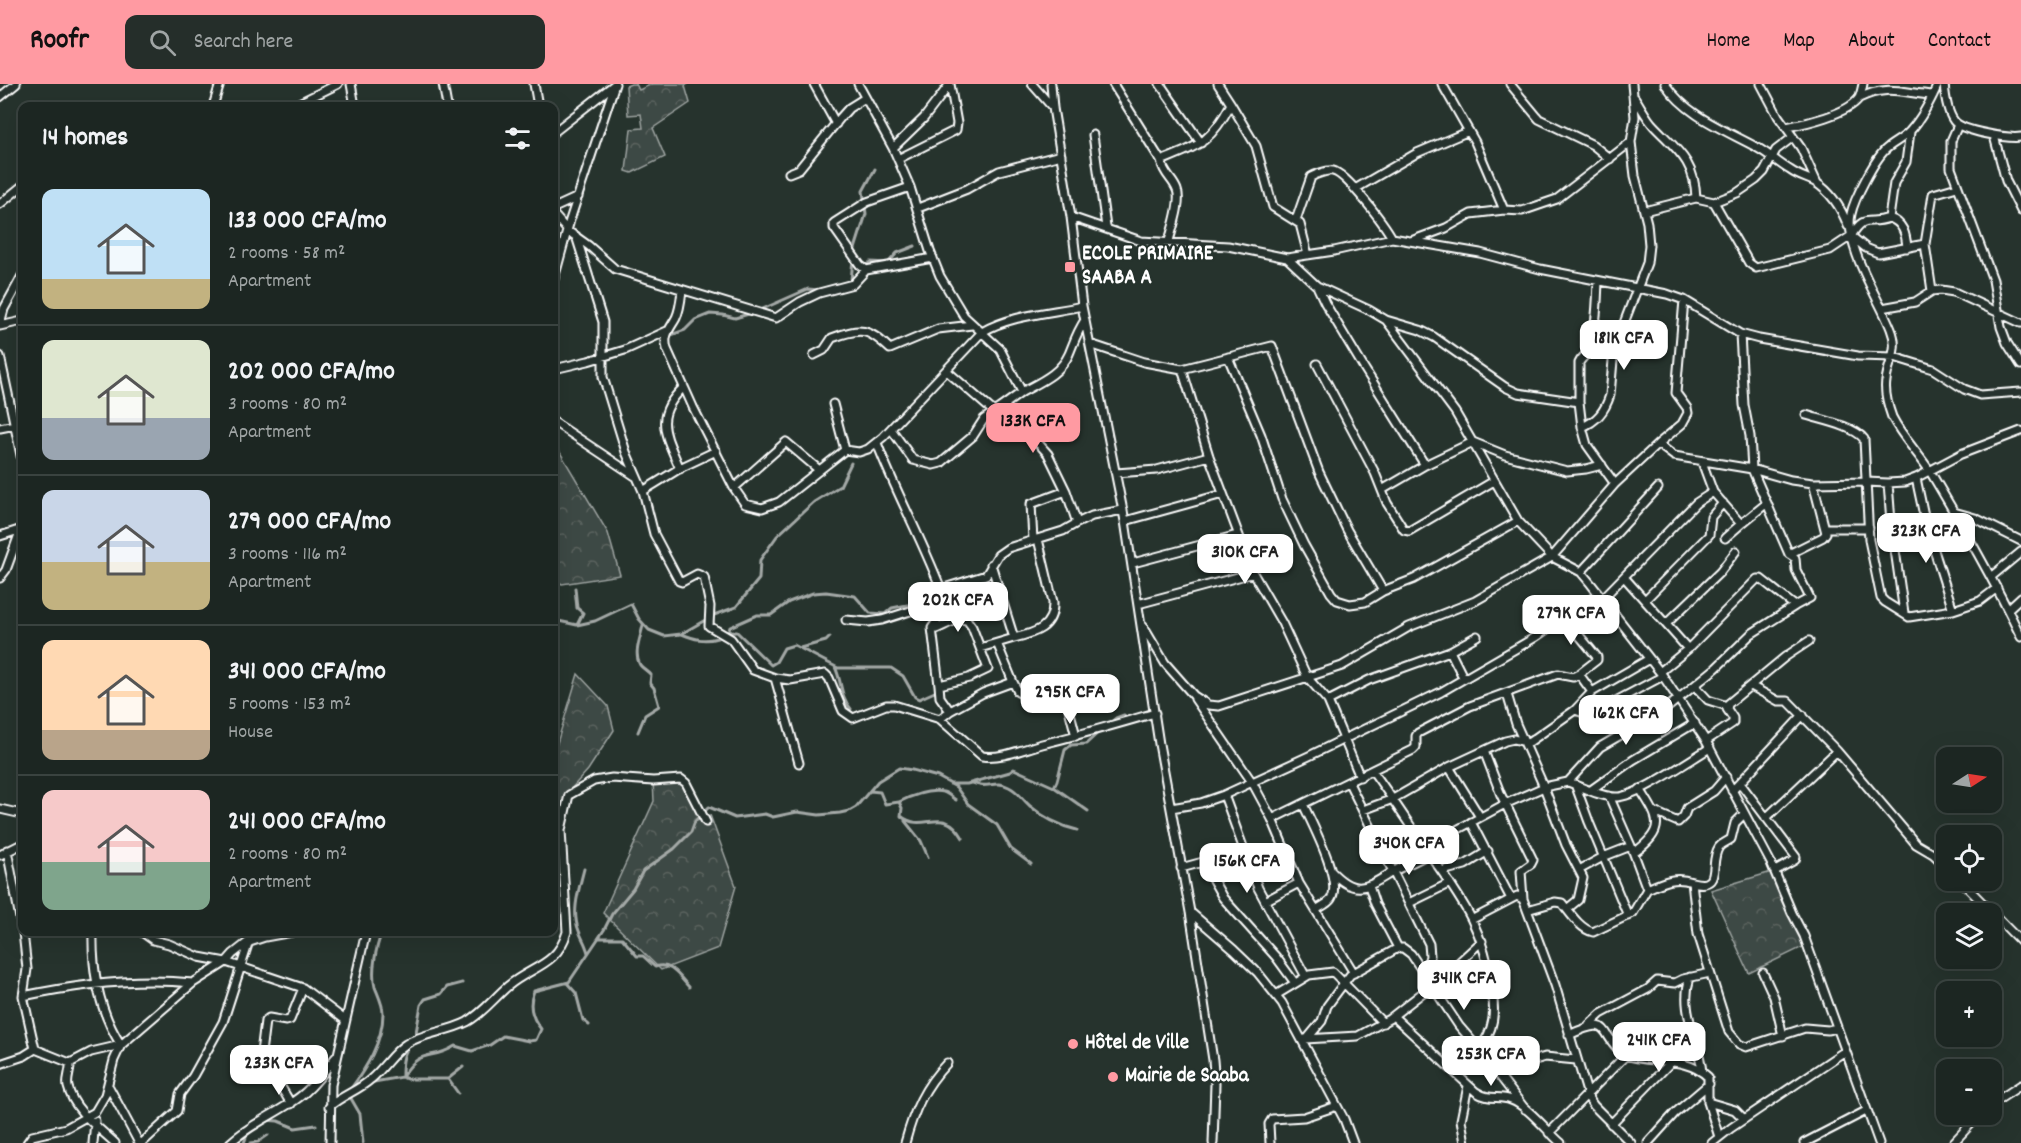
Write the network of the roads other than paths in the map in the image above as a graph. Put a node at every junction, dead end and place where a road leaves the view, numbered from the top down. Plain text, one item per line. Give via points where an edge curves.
1 (16, 84) edge
2 (220, 84) edge
3 (338, 84) edge
4 (351, 84) edge
5 (443, 84) edge
6 (534, 84) edge
7 (615, 84) edge
8 (814, 84) edge
9 (858, 84) edge
10 (950, 84) edge
11 (1032, 84) edge
12 (1052, 84) edge
13 (1113, 84) edge
14 (1160, 84) edge
15 (1218, 84) edge
16 (1442, 84) edge
17 (1510, 84) edge
18 (1521, 84) edge
19 (1630, 84) edge
20 (1665, 84) edge
21 (1761, 84) edge
22 (1863, 84) edge
23 (1938, 84) edge
24 (1944, 84) edge
25 (1517, 93) junction
26 (1633, 94) junction
27 (1933, 95) junction
28 (0, 97) edge
29 (865, 98) junction
30 (1859, 98) junction
31 (214, 102) edge
32 (301, 102) edge
33 (354, 102) edge
34 (446, 102) edge
35 (537, 102) edge
36 (1231, 104) junction
37 (1053, 108) junction
38 (836, 124) junction
39 (1958, 125) junction
40 (1786, 127) junction
41 (558, 129) edge
42 (1469, 130) junction
43 (1910, 132) junction
44 (1093, 135) dead end
45 (1793, 136) junction
46 (1994, 136) junction
47 (2021, 137) edge
48 (1631, 142) junction
49 (1201, 143) junction
50 (893, 148) junction
51 (1061, 155) junction
52 (1772, 157) junction
53 (898, 159) junction
54 (1610, 159) junction
55 (1161, 161) junction
56 (789, 173) dead end
57 (1817, 183) junction
58 (1957, 187) junction
59 (910, 188) junction
60 (18, 189) edge
61 (1355, 189) junction
62 (2017, 193) edge
63 (578, 196) junction
64 (1696, 198) junction
65 (1714, 202) junction
66 (0, 204) edge
67 (558, 206) edge
68 (918, 208) junction
69 (1504, 210) junction
70 (1644, 211) junction
71 (2021, 211) edge
72 (1071, 217) junction
73 (1889, 218) junction
74 (558, 220) edge
75 (1296, 220) junction
76 (1106, 227) junction
77 (568, 231) junction
78 (1851, 234) junction
79 (576, 236) junction
80 (1392, 238) junction
81 (1169, 241) junction
82 (1412, 241) junction
83 (1925, 244) junction
84 (1906, 248) junction
85 (1308, 255) junction
86 (933, 258) junction
87 (1287, 258) junction
88 (558, 265) edge
89 (866, 270) junction
90 (1598, 281) junction
91 (18, 283) edge
92 (1317, 286) junction
93 (1637, 288) junction
94 (682, 290) junction
95 (1932, 291) junction
96 (1684, 300) junction
97 (1082, 306) junction
98 (1882, 308) junction
99 (2000, 314) junction
100 (1085, 320) junction
101 (1386, 320) junction
102 (18, 322) edge
103 (2021, 323) edge
104 (0, 325) edge
105 (972, 325) junction
106 (667, 331) junction
107 (982, 332) junction
108 (1740, 334) junction
109 (1090, 344) junction
110 (814, 355) dead end
111 (0, 356) edge
112 (1228, 357) junction
113 (1894, 357) junction
114 (602, 358) junction
115 (1317, 364) dead end
116 (2021, 365) edge
117 (558, 368) edge
118 (1182, 369) junction
119 (947, 371) junction
120 (684, 387) junction
121 (1022, 392) junction
122 (2021, 392) edge
123 (1579, 402) junction
124 (833, 404) dead end
125 (1004, 405) junction
126 (994, 412) junction
127 (1806, 415) dead end
128 (15, 425) junction
129 (558, 425) edge
130 (1582, 427) junction
131 (0, 428) edge
132 (891, 429) junction
133 (2021, 431) edge
134 (18, 440) edge
135 (1473, 442) junction
136 (877, 443) junction
137 (1658, 444) junction
138 (845, 450) junction
139 (716, 451) junction
140 (1209, 456) junction
141 (1702, 462) junction
142 (1425, 465) junction
143 (1602, 465) junction
144 (680, 469) junction
145 (1752, 469) junction
146 (818, 470) junction
147 (1929, 470) junction
148 (1116, 473) junction
149 (635, 476) junction
150 (1916, 478) junction
151 (1494, 481) junction
152 (1866, 482) junction
153 (1813, 483) junction
154 (1888, 483) junction
155 (1615, 484) junction
156 (734, 488) junction
157 (1658, 488) dead end
158 (1382, 490) junction
159 (643, 491) junction
160 (1066, 491) junction
161 (1713, 492) junction
162 (1223, 494) junction
163 (1723, 503) junction
164 (1767, 503) junction
165 (1123, 510) junction
166 (1954, 512) junction
167 (1125, 521) junction
168 (1518, 521) junction
169 (1077, 523) junction
170 (1741, 524) junction
171 (1825, 528) junction
172 (1869, 528) junction
173 (18, 530) edge
174 (1238, 535) junction
175 (0, 536) edge
176 (1725, 538) dead end
177 (18, 539) edge
178 (1036, 539) junction
179 (2021, 541) edge
180 (1736, 551) dead end
181 (2021, 552) edge
182 (1789, 554) junction
183 (1552, 557) junction
184 (1132, 563) junction
185 (991, 564) junction
186 (1581, 572) junction
187 (1253, 573) junction
188 (1624, 576) junction
189 (1992, 576) junction
190 (0, 578) edge
191 (1997, 588) junction
192 (941, 589) junction
193 (1383, 591) junction
194 (1601, 596) junction
195 (2021, 597) edge
196 (945, 600) junction
197 (1645, 600) junction
198 (1138, 604) junction
199 (1795, 606) junction
200 (2008, 609) junction
201 (1953, 610) junction
202 (1904, 613) junction
203 (1564, 616) junction
204 (846, 620) dead end
205 (1141, 621) junction
206 (1666, 624) junction
207 (933, 630) junction
208 (1477, 636) dead end
209 (2021, 637) edge
210 (1014, 638) junction
211 (1809, 641) dead end
212 (997, 643) junction
213 (980, 648) junction
214 (1688, 649) junction
215 (1450, 651) junction
216 (1649, 659) junction
217 (1579, 674) junction
218 (1661, 674) junction
219 (1307, 677) junction
220 (1463, 677) junction
221 (775, 678) junction
222 (1013, 681) junction
223 (939, 685) junction
224 (1695, 686) junction
225 (1751, 686) junction
226 (1592, 692) junction
227 (1507, 694) junction
228 (1194, 696) junction
229 (1679, 698) junction
230 (1328, 701) junction
231 (1727, 706) junction
232 (1575, 710) junction
233 (950, 711) junction
234 (1155, 713) junction
235 (1803, 715) junction
236 (940, 719) junction
237 (1695, 723) junction
238 (1076, 736) junction
239 (1344, 740) junction
240 (1525, 743) junction
241 (1708, 744) junction
242 (1484, 751) junction
243 (1837, 751) junction
244 (799, 764) dead end
245 (1449, 767) junction
246 (1372, 771) junction
247 (1360, 777) junction
248 (1726, 777) junction
249 (1252, 782) junction
250 (1348, 783) junction
251 (1571, 783) junction
252 (1740, 783) junction
253 (1544, 787) junction
254 (1640, 789) junction
255 (1591, 790) junction
256 (1732, 791) junction
257 (1224, 795) junction
258 (1609, 796) junction
259 (1393, 799) junction
260 (1303, 804) junction
261 (1505, 804) junction
262 (1171, 808) junction
263 (0, 809) edge
264 (1363, 810) junction
265 (1655, 812) junction
266 (18, 813) edge
267 (1744, 814) junction
268 (1480, 817) junction
269 (1766, 818) junction
270 (1272, 819) junction
271 (706, 822) dead end
272 (1472, 822) junction
273 (18, 846) edge
274 (8, 850) junction
275 (1427, 850) junction
276 (1633, 850) junction
277 (1245, 851) junction
278 (1488, 851) junction
279 (0, 855) edge
280 (1603, 857) junction
281 (1936, 857) edge
282 (1203, 862) junction
283 (1181, 868) junction
284 (1579, 870) junction
285 (1331, 871) junction
286 (1442, 871) junction
287 (1774, 871) junction
288 (1393, 872) junction
289 (1692, 882) junction
290 (1299, 883) junction
291 (1450, 883) junction
292 (1369, 886) junction
293 (1647, 889) junction
294 (1971, 891) edge
295 (1511, 899) junction
296 (1523, 899) junction
297 (1265, 901) junction
298 (18, 903) edge
299 (1409, 903) junction
300 (1566, 909) junction
301 (1316, 910) junction
302 (1527, 910) junction
303 (1190, 912) junction
304 (1628, 916) junction
305 (1473, 919) junction
306 (24, 936) edge
307 (93, 936) edge
308 (148, 936) edge
309 (250, 936) edge
310 (270, 936) edge
311 (365, 936) edge
312 (265, 937) joint
313 (1482, 941) junction
314 (2021, 942) edge
315 (247, 943) junction
316 (1398, 948) junction
317 (226, 962) junction
318 (241, 969) junction
319 (1354, 973) junction
320 (1425, 973) junction
321 (1710, 973) junction
322 (1763, 973) dead end
323 (1306, 977) junction
324 (1690, 977) junction
325 (1295, 982) junction
326 (1344, 982) junction
327 (193, 983) junction
328 (97, 984) junction
329 (1432, 984) junction
330 (303, 988) junction
331 (1276, 995) junction
332 (23, 996) junction
333 (1393, 1016) junction
334 (345, 1020) junction
335 (1383, 1023) junction
336 (1589, 1025) junction
337 (1837, 1028) junction
338 (1569, 1035) junction
339 (1783, 1036) junction
340 (1304, 1039) junction
341 (121, 1045) junction
342 (35, 1049) junction
343 (1479, 1049) junction
344 (1845, 1051) junction
345 (337, 1055) junction
346 (1626, 1055) junction
347 (1576, 1060) junction
348 (70, 1063) junction
349 (947, 1063) dead end
350 (1670, 1063) junction
351 (0, 1064) edge
352 (1494, 1069) junction
353 (1702, 1072) junction
354 (1709, 1084) junction
355 (2021, 1085) edge
356 (1468, 1086) junction
357 (108, 1087) junction
358 (1587, 1093) junction
359 (2002, 1097) edge
360 (1708, 1102) junction
361 (291, 1104) junction
362 (1337, 1106) junction
363 (329, 1107) junction
364 (1525, 1109) junction
365 (1866, 1111) junction
366 (95, 1112) junction
367 (87, 1117) junction
368 (1744, 1119) junction
369 (95, 1124) junction
370 (1611, 1124) junction
371 (1970, 1125) edge
372 (1549, 1133) junction
373 (1719, 1137) junction
374 (27, 1143) edge
375 (93, 1143) edge
376 (115, 1143) edge
377 (141, 1143) edge
378 (230, 1143) edge
379 (330, 1143) edge
380 (905, 1143) edge
381 (1213, 1143) edge
382 (1270, 1143) edge
383 (1353, 1143) edge
384 (1466, 1143) edge
385 (1561, 1143) edge
386 (1631, 1143) edge
387 (1648, 1143) edge
388 (1712, 1143) edge
389 (1804, 1143) edge
390 (1879, 1143) edge
391 (1953, 1143) edge

1 - 28 street
2 - 31 street
3 - 32 street
4 - 33 street
5 - 34 street
6 - 35 street
7 - 41 street
7 - 63 street
8 - 38 street
9 - 29 street
10 - 50 street via 924,118
10 - 53 street via 956,130
11 - 37 street
12 - 37 street
13 - 55 street
14 - 49 street
15 - 36 street
16 - 42 street
17 - 25 street
18 - 25 street
19 - 26 street
20 - 52 street via 1696,116
21 - 40 street
22 - 30 street
23 - 27 street
24 - 39 street via 1951,115
25 - 54 street via 1539,119 1593,145
26 - 48 street
26 - 64 street via 1651,124 1681,153 1693,175
27 - 30 street via 1886,87
27 - 43 street
29 - 38 street via 849,108
29 - 50 street
30 - 40 street via 1827,117
36 - 49 street via 1219,127
36 - 75 street via 1256,146 1273,207
37 - 51 street
38 - 56 street via 799,169
39 - 46 street
39 - 58 street via 1950,152
40 - 45 street
42 - 61 street via 1417,153
42 - 69 street
43 - 73 street via 1906,162 1894,183
43 - 78 street via 1876,161 1851,212
44 - 76 street
45 - 52 street
45 - 57 street
46 - 47 street
46 - 62 street via 2003,171
48 - 54 street
48 - 70 street
49 - 55 street
50 - 53 street
51 - 68 street via 999,171 967,189
51 - 72 street
52 - 57 street
52 - 65 street via 1756,180
53 - 59 street
54 - 69 street via 1557,199 1522,211
55 - 81 street via 1178,193
57 - 78 street via 1841,210
58 - 83 street via 1933,194
58 - 99 street via 1993,280
59 - 68 street
59 - 89 street via 867,202 834,223 836,233
60 - 66 street
61 - 75 street via 1335,171 1312,176
61 - 80 street
62 - 71 street
63 - 67 street
63 - 77 street
64 - 65 street
64 - 70 street
65 - 78 street via 1749,263 1756,268 1830,250
68 - 86 street
69 - 82 street via 1471,214
70 - 93 street via 1648,255
72 - 76 street
72 - 97 street
73 - 78 street via 1864,220
73 - 84 street via 1903,228
74 - 77 street
75 - 85 street
76 - 81 street via 1141,241
77 - 79 street
77 - 88 street
78 - 84 street via 1872,252
78 - 98 street
79 - 94 street via 615,269
79 - 114 street via 601,312
80 - 82 street
80 - 85 street
81 - 87 street via 1228,246
82 - 90 street
83 - 84 street
83 - 95 street
85 - 87 street
86 - 89 street
86 - 105 street via 957,307
87 - 92 street
89 - 94 street via 853,284 809,297 776,318
90 - 93 street
90 - 123 street via 1592,333 1587,353 1579,363
91 - 104 street
92 - 101 street
92 - 142 street
93 - 96 street
93 - 130 street via 1613,355 1608,402 1597,419
94 - 106 street via 677,317
95 - 98 street via 1915,302
95 - 99 street via 1953,292
96 - 108 street
96 - 137 street via 1676,386 1688,413 1682,424
97 - 100 street
97 - 107 street via 1018,319
98 - 113 street via 1893,334
99 - 103 street
99 - 116 street via 2007,343
100 - 109 street
100 - 121 street via 1060,369
101 - 123 street via 1434,337 1518,393
101 - 135 street
102 - 104 street
105 - 107 street
105 - 110 street via 938,329 890,349 861,330 832,338 824,350
106 - 114 street
106 - 120 street via 667,349
107 - 119 street
107 - 121 street via 1000,349
108 - 113 street via 1858,356
108 - 145 street
109 - 118 street via 1144,362
109 - 148 street
111 - 128 street
112 - 118 street
112 - 193 street via 1272,346 1319,472
112 - 193 street via 1261,435 1282,499 1331,592 1337,600 1350,604 1365,602
113 - 122 street via 1933,369 1964,389 1980,394
113 - 147 street via 1885,383 1887,402 1901,432
114 - 117 street
114 - 149 street via 603,377
115 - 158 street
118 - 140 street
119 - 126 street
119 - 132 street
120 - 139 street
120 - 144 street via 663,418
121 - 125 street
123 - 130 street
124 - 138 street
125 - 126 street
125 - 160 street via 1048,454
126 - 132 street via 941,464 913,460
127 - 152 street via 1863,436
128 - 131 street
128 - 134 street
129 - 149 street
130 - 143 street via 1587,445
132 - 136 street
133 - 147 street
135 - 142 street
135 - 143 street via 1567,471
135 - 151 street
136 - 138 street via 859,452
136 - 192 street
137 - 141 street via 1674,456
137 - 155 street
138 - 146 street
139 - 144 street
139 - 156 street
140 - 148 street via 1157,470
140 - 162 street
141 - 145 street
141 - 161 street
142 - 158 street
143 - 155 street
144 - 159 street
145 - 153 street
145 - 164 street
146 - 156 street via 788,496 762,508 745,504
146 - 156 street via 786,442
147 - 150 street
147 - 166 street
148 - 165 street
149 - 159 street
150 - 154 street
150 - 201 street via 1926,525
151 - 158 street via 1406,531
151 - 168 street
152 - 153 street
152 - 154 street
152 - 172 street
153 - 171 street
154 - 202 street
155 - 183 street
157 - 186 street
159 - 221 street via 654,534 676,578 682,582 701,574 705,580 709,626 731,639 753,670
160 - 169 street
160 - 178 street via 1030,504
161 - 163 street
161 - 188 street
162 - 167 street
162 - 174 street
163 - 170 street
163 - 197 street via 1712,517 1709,535
164 - 170 street
164 - 182 street
165 - 167 street
165 - 169 street
166 - 179 street
166 - 189 street
167 - 184 street
168 - 183 street
168 - 193 street via 1414,579
169 - 178 street
170 - 176 street
171 - 172 street
171 - 182 street via 1823,537
172 - 202 street via 1881,598
173 - 175 street
174 - 184 street
174 - 187 street
177 - 190 street
178 - 185 street via 1008,548
178 - 210 street via 1053,609 1040,631
180 - 206 street
181 - 189 street
182 - 199 street via 1795,558 1796,570 1810,597
183 - 186 street
183 - 219 street via 1475,600 1409,627 1342,666
184 - 198 street
185 - 192 street via 986,574
185 - 210 street
186 - 194 street
187 - 198 street
187 - 219 street
188 - 194 street
188 - 197 street
189 - 191 street
191 - 200 street
191 - 201 street via 1980,601
192 - 196 street
194 - 203 street
194 - 216 street
195 - 200 street
196 - 204 street via 882,620
196 - 207 street
197 - 206 street
198 - 205 street
199 - 214 street via 1757,579
199 - 224 street via 1751,634
200 - 209 street
201 - 202 street via 1911,617
203 - 217 street via 1597,658
203 - 220 street via 1534,638
205 - 228 street via 1165,663
205 - 234 street
206 - 214 street
207 - 213 street via 959,619 967,621
207 - 223 street
208 - 215 street
210 - 212 street
211 - 225 street
212 - 213 street
212 - 222 street
213 - 223 street via 987,669
214 - 218 street
215 - 220 street
215 - 230 street via 1369,680
216 - 218 street
216 - 226 street
217 - 226 street
217 - 227 street via 1556,674
218 - 229 street
218 - 232 street via 1593,712
219 - 228 street via 1220,706 1208,705
219 - 230 street
220 - 239 street
221 - 236 street via 790,680 825,674 843,711 853,718 894,705
221 - 244 street
222 - 233 street
222 - 238 street via 1016,690 1026,696 1053,688 1064,690
223 - 233 street via 940,697
224 - 229 street
224 - 231 street via 1707,700
225 - 231 street
225 - 235 street via 1778,701 1787,700
226 - 232 street
227 - 240 street
227 - 246 street via 1470,706 1418,733 1416,749
228 - 249 street
229 - 237 street
229 - 251 street via 1600,747
230 - 239 street
231 - 241 street via 1733,723
232 - 240 street
233 - 236 street
234 - 238 street
234 - 262 street
235 - 243 street
235 - 252 street
236 - 238 street via 987,757
237 - 241 street
237 - 255 street
239 - 247 street
239 - 249 street
240 - 242 street via 1510,739
240 - 253 street
241 - 248 street
241 - 254 street
242 - 245 street
242 - 261 street
243 - 269 street
243 - 281 street via 1916,844
245 - 259 street
245 - 268 street
246 - 247 street
246 - 259 street
247 - 250 street
248 - 256 street
248 - 265 street via 1714,791 1687,808 1678,822
249 - 257 street
249 - 270 street
250 - 260 street
250 - 264 street
251 - 253 street
251 - 255 street
251 - 280 street
252 - 256 street
252 - 269 street
253 - 261 street
253 - 284 street
254 - 258 street via 1623,796
254 - 265 street
255 - 258 street
256 - 267 street
257 - 262 street
257 - 277 street
258 - 276 street
259 - 264 street
259 - 275 street
260 - 270 street
260 - 285 street
261 - 268 street
261 - 296 street via 1533,860 1521,871
262 - 283 street
263 - 266 street
264 - 288 street
265 - 276 street via 1653,836
267 - 287 street
267 - 289 street via 1735,823 1731,839 1717,851 1710,882
268 - 272 street
269 - 287 street via 1796,858
270 - 290 street
271 - 363 street via 681,779 612,778 594,781 569,795 561,830 567,932 563,946 469,1021 408,1042 369,1081
272 - 275 street
272 - 278 street
273 - 274 street
274 - 279 street
274 - 298 street
275 - 286 street
275 - 288 street
276 - 280 street
276 - 293 street
277 - 282 street
277 - 297 street
278 - 286 street via 1465,865
278 - 295 street
280 - 284 street
280 - 304 street
282 - 283 street
282 - 325 street via 1223,898
283 - 303 street
284 - 300 street via 1583,881 1580,897
285 - 292 street via 1347,885
285 - 301 street via 1333,897
286 - 291 street
287 - 337 street via 1804,936
288 - 292 street
288 - 299 street
289 - 293 street via 1674,879
289 - 321 street via 1698,934
290 - 297 street
290 - 301 street
291 - 299 street
291 - 305 street
292 - 316 street
293 - 304 street via 1636,910
294 - 314 street
295 - 296 street
295 - 305 street
296 - 302 street
297 - 323 street
299 - 320 street via 1429,944
300 - 302 street via 1556,902
300 - 304 street via 1589,932
301 - 319 street
302 - 338 street
303 - 331 street via 1234,950
303 - 381 street via 1213,1060
305 - 313 street
306 - 332 street via 27,969
307 - 328 street
308 - 317 street via 199,957
309 - 315 street
310 - 312 street
311 - 334 street
312 - 315 street
313 - 329 street
313 - 343 street via 1495,1010 1488,1039
315 - 317 street
315 - 318 street
316 - 319 street
316 - 320 street via 1407,950
317 - 318 street
317 - 327 street
318 - 330 street
318 - 377 street via 223,1022 180,1094 177,1111
319 - 326 street
320 - 329 street
321 - 324 street
321 - 339 street via 1727,1027 1739,1044 1746,1047
322 - 339 street via 1774,997
323 - 325 street
323 - 326 street via 1330,972
324 - 336 street via 1675,983 1656,981 1600,1014
324 - 353 street via 1686,1004
325 - 331 street
326 - 335 street
326 - 340 street via 1327,1006 1322,1021
327 - 328 street via 159,980
327 - 341 street
328 - 332 street
328 - 341 street via 110,1029
329 - 333 street
329 - 343 street
330 - 334 street
330 - 361 street via 290,1020 266,1021 261,1053
331 - 340 street
332 - 342 street
333 - 335 street
333 - 356 street
334 - 345 street
335 - 340 street via 1358,1036
336 - 338 street
336 - 346 street via 1604,1028
337 - 339 street via 1805,1028
337 - 344 street
338 - 347 street
340 - 362 street
341 - 348 street via 91,1052
341 - 357 street
342 - 348 street
342 - 351 street
343 - 352 street
344 - 365 street
344 - 368 street
345 - 361 street via 310,1089
345 - 363 street
346 - 350 street
346 - 358 street
347 - 352 street via 1545,1057 1526,1063 1506,1063
347 - 358 street
348 - 367 street via 68,1087
349 - 380 street via 928,1083
350 - 353 street
350 - 370 street
352 - 364 street
353 - 354 street
354 - 360 street
354 - 387 street
355 - 359 street
356 - 364 street via 1486,1098 1510,1099
356 - 384 street via 1461,1120
357 - 366 street
357 - 377 street
358 - 370 street
358 - 372 street
360 - 368 street via 1735,1110
360 - 373 street
361 - 378 street via 252,1124
362 - 382 street via 1304,1117 1272,1119
362 - 383 street
363 - 379 street
364 - 372 street
365 - 389 street
365 - 390 street
366 - 367 street
366 - 369 street
367 - 369 street
367 - 374 street via 66,1128 32,1136
368 - 373 street
369 - 375 street
369 - 376 street
370 - 386 street
371 - 391 street
372 - 385 street
373 - 388 street

